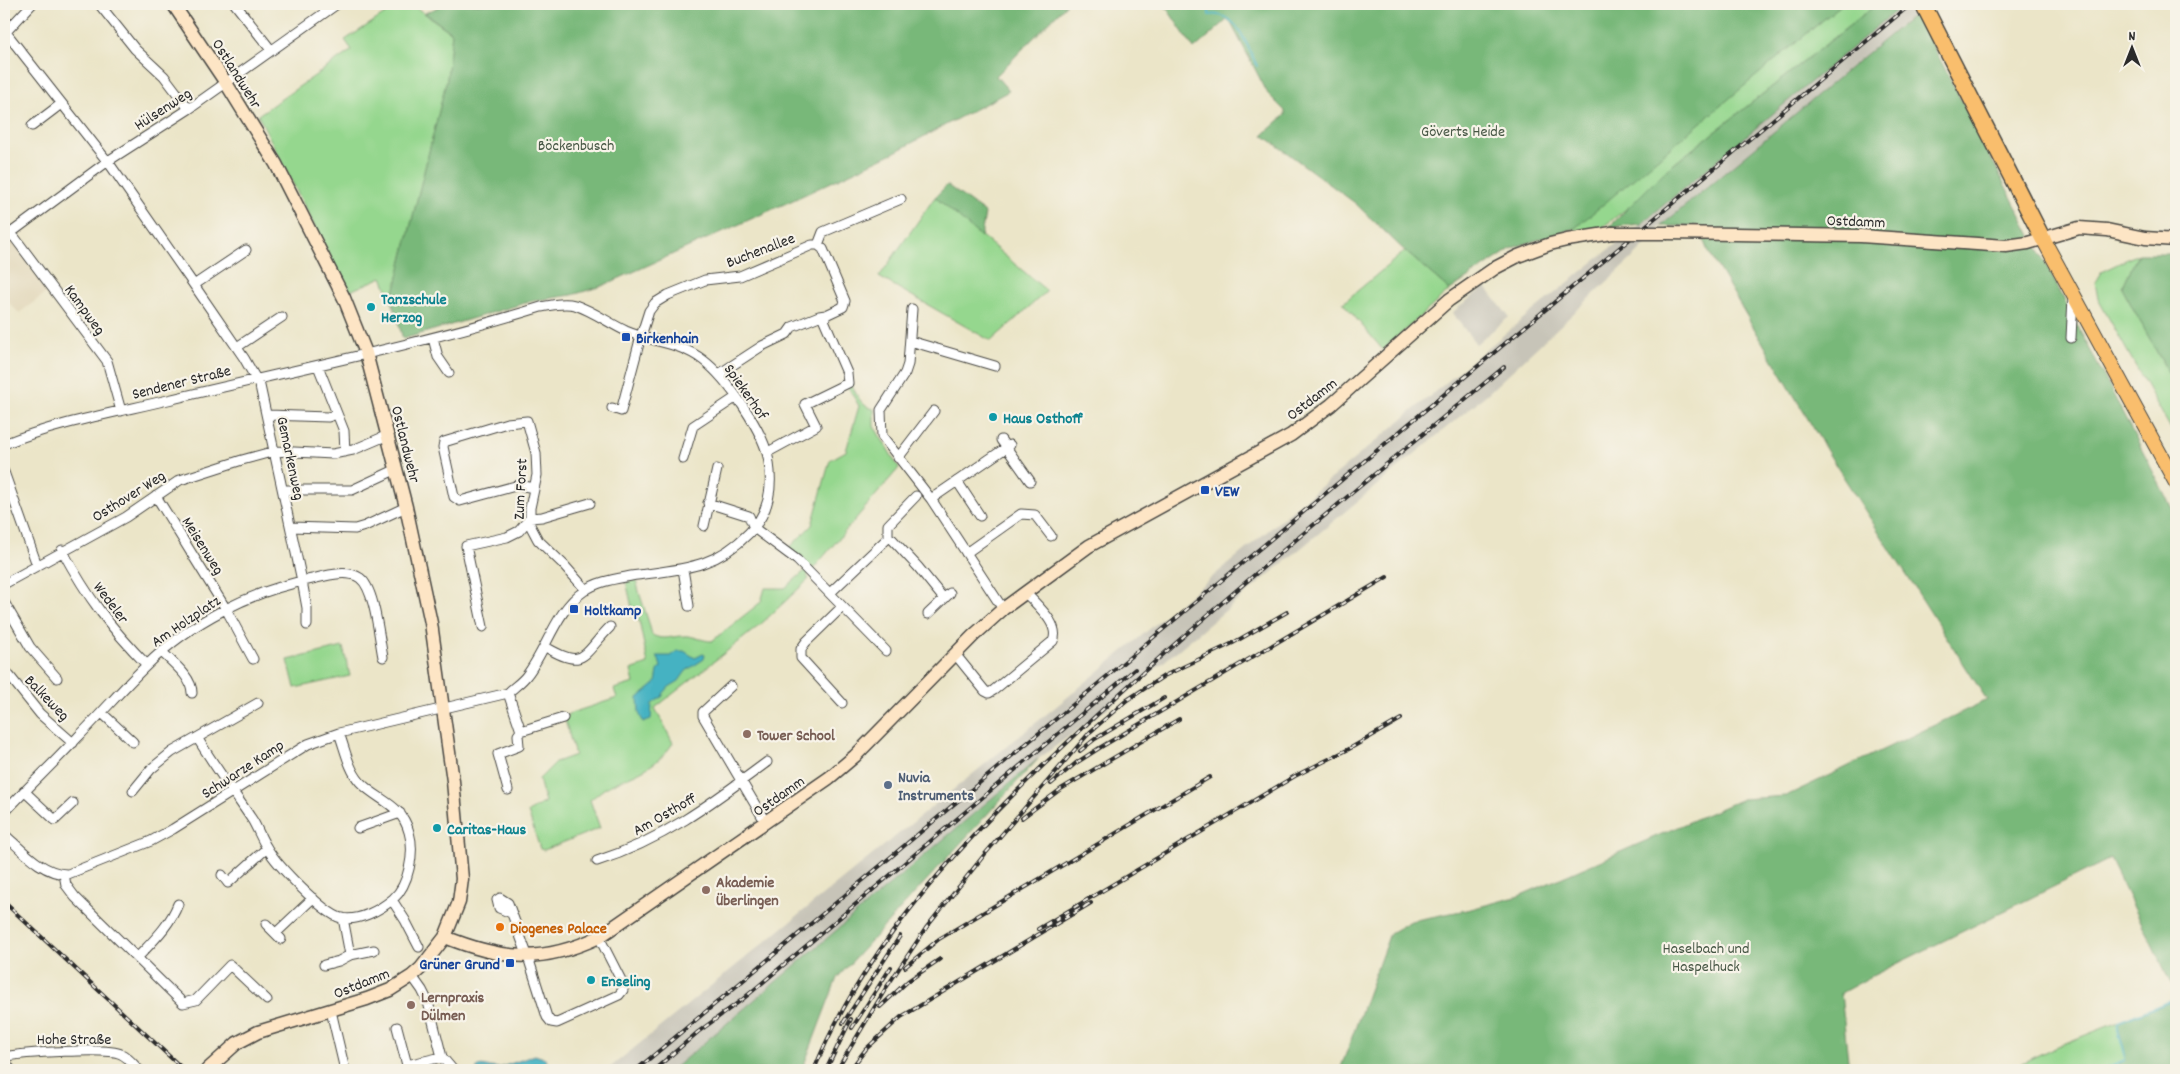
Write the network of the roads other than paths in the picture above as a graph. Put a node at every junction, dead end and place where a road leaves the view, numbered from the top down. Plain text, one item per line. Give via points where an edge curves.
1 (32, 4) edge
2 (99, 4) edge
3 (174, 4) edge
4 (235, 4) edge
5 (337, 4) edge
6 (1926, 10) edge
7 (4, 32) edge
8 (271, 50) junction
9 (226, 82) junction
10 (62, 104) junction
11 (189, 109) junction
12 (32, 126) dead end
13 (108, 161) junction
14 (900, 200) dead end
15 (6, 233) edge
16 (2043, 239) junction
17 (2176, 240) edge
18 (818, 245) junction
19 (246, 250) dead end
20 (194, 284) junction
21 (2073, 296) junction
22 (912, 309) dead end
23 (826, 315) junction
24 (282, 317) dead end
25 (641, 336) junction
26 (433, 338) junction
27 (2071, 338) dead end
28 (910, 341) junction
29 (237, 347) junction
30 (366, 353) junction
31 (318, 366) junction
32 (995, 366) dead end
33 (449, 373) dead end
34 (720, 374) junction
35 (255, 378) junction
36 (738, 399) junction
37 (612, 408) dead end
38 (122, 411) junction
39 (934, 411) dead end
40 (338, 414) junction
41 (268, 415) junction
42 (388, 435) junction
43 (4, 444) edge
44 (275, 452) junction
45 (345, 452) junction
46 (768, 452) junction
47 (898, 458) junction
48 (683, 459) dead end
49 (397, 469) junction
50 (717, 469) dead end
51 (4, 472) edge
52 (1030, 481) dead end
53 (956, 482) junction
54 (2176, 484) edge
55 (534, 488) junction
56 (283, 490) junction
57 (156, 496) junction
58 (916, 496) dead end
59 (931, 499) junction
60 (590, 502) dead end
61 (708, 503) junction
62 (406, 507) junction
63 (980, 516) dead end
64 (530, 518) junction
65 (704, 526) dead end
66 (291, 527) junction
67 (754, 528) junction
68 (1051, 536) dead end
69 (888, 538) junction
70 (62, 550) junction
71 (966, 553) junction
72 (37, 565) junction
73 (683, 569) junction
74 (302, 581) junction
75 (4, 584) edge
76 (586, 590) junction
77 (1025, 592) junction
78 (830, 593) junction
79 (4, 602) edge
80 (689, 606) dead end
81 (842, 607) junction
82 (226, 609) junction
83 (1003, 609) junction
84 (928, 614) dead end
85 (307, 626) dead end
86 (483, 627) dead end
87 (610, 627) dead end
88 (544, 646) junction
89 (886, 651) dead end
90 (162, 652) junction
91 (955, 654) junction
92 (383, 657) dead end
93 (253, 659) dead end
94 (147, 665) junction
95 (4, 669) edge
96 (57, 678) dead end
97 (731, 686) dead end
98 (192, 693) dead end
99 (508, 693) junction
100 (258, 703) dead end
101 (842, 703) dead end
102 (444, 708) junction
103 (102, 712) junction
104 (563, 718) dead end
105 (521, 730) junction
106 (339, 733) junction
107 (198, 739) junction
108 (134, 742) dead end
109 (73, 743) junction
110 (767, 762) dead end
111 (741, 781) junction
112 (508, 790) dead end
113 (24, 791) junction
114 (133, 791) dead end
115 (232, 792) junction
116 (73, 803) dead end
117 (4, 813) edge
118 (400, 813) junction
119 (766, 823) junction
120 (358, 828) dead end
121 (4, 834) edge
122 (267, 848) junction
123 (597, 861) dead end
124 (64, 874) junction
125 (222, 875) dead end
126 (313, 898) junction
127 (392, 900) junction
128 (178, 904) dead end
129 (511, 913) dead end
130 (343, 918) junction
131 (266, 924) dead end
132 (445, 937) junction
133 (599, 937) junction
134 (419, 947) dead end
135 (374, 950) dead end
136 (350, 954) junction
137 (528, 956) junction
138 (138, 957) junction
139 (324, 965) dead end
140 (412, 976) junction
141 (267, 1000) dead end
142 (332, 1011) junction
143 (397, 1027) dead end
144 (4, 1057) edge
145 (442, 1057) junction
146 (4, 1061) edge
147 (408, 1068) edge
148 (10, 1070) edge
149 (139, 1070) edge
150 (207, 1070) edge
151 (345, 1070) edge
152 (453, 1070) edge

1 - 7 street
2 - 11 street
3 - 9 street, Ostlandwehr
4 - 8 street
5 - 8 street, Hülsenweg
6 - 16 highway
7 - 10 street, Gemarkenweg
8 - 9 street, Hülsenweg
9 - 11 street, Hülsenweg
9 - 30 street, Ostlandwehr via 276,164 344,298
10 - 12 street
10 - 13 street, Gemarkenweg
11 - 13 street, Hülsenweg
13 - 15 street, Hülsenweg
13 - 20 street, Gemarkenweg
14 - 18 street, Buchenallee via 823,232
15 - 38 street, Kampweg via 107,362
16 - 17 street, Ostdamm via 2079,228 2092,228
16 - 21 main road
16 - 77 street, Ostdamm, bridge via 2006,246 1861,236 1612,233 1550,244 1495,268 1449,300 1331,405 1291,435 1089,546
18 - 23 street via 824,249 845,301 844,307
18 - 25 street, Buchenallee via 740,276 705,280 668,295 649,311
19 - 20 street
20 - 29 street, Gemarkenweg
21 - 27 street
21 - 54 main road
22 - 28 street
23 - 34 street via 792,327 787,334 762,346
23 - 46 street via 824,320 847,373 848,383 805,404 816,426
24 - 29 street
25 - 26 street, Spiekerhof via 574,305 559,304
25 - 34 street, Spiekerhof via 691,352
25 - 37 street, Buchenallee via 621,410
26 - 30 street, Spiekerhof
26 - 33 street via 438,357
28 - 32 street
28 - 47 street via 905,373 881,410 882,436
29 - 35 street, Gemarkenweg
30 - 31 street, Sendener Straße
30 - 42 street, Ostlandwehr
31 - 35 street, Sendener Straße
31 - 40 street
34 - 36 street, Spiekerhof
35 - 38 street, Sendener Straße
35 - 41 street, Gemarkenweg
36 - 46 street, Spiekerhof
36 - 48 street via 693,426
38 - 43 street, Sendener Straße via 44,430
39 - 47 street
40 - 41 street via 328,417
40 - 45 street via 344,431
41 - 44 street, Gemarkenweg
42 - 45 street, Osthover Weg
42 - 49 street, Ostlandwehr
44 - 45 street, Osthover Weg
44 - 56 street, Gemarkenweg
44 - 57 street, Osthover Weg via 180,480
46 - 67 street, Spiekerhof via 771,487 764,511
47 - 59 street
49 - 56 street via 352,490
49 - 62 street, Ostlandwehr
50 - 61 street
51 - 72 street
52 - 53 street via 1006,444
53 - 59 street
53 - 63 street
55 - 55 street, Zum Forst via 538,475 536,453 527,421 444,442 454,497 460,500 519,485
55 - 64 street, Zum Forst
56 - 66 street, Gemarkenweg
57 - 70 street, Osthover Weg
57 - 82 street, Meisenweg
58 - 69 street via 888,525
59 - 71 street
60 - 64 street
61 - 65 street
61 - 67 street via 749,516
62 - 66 street via 355,529
62 - 102 street, Ostlandwehr via 431,623
64 - 76 street, Zum Forst via 538,540
64 - 86 street via 519,531 507,537 466,546
66 - 74 street, Gemarkenweg
67 - 73 street, Spiekerhof via 719,558
67 - 78 street via 782,548
68 - 71 street via 1035,515 1021,514
69 - 78 street
69 - 84 street via 947,596
70 - 72 street, Osthover Weg
70 - 94 street, Wedeler via 82,588 100,613
71 - 83 street
72 - 75 street, Osthover Weg
73 - 76 street, Spiekerhof via 604,581
73 - 80 street
74 - 82 street, Am Holzplatz via 251,597
74 - 85 street, Gemarkenweg
74 - 92 street, Am Holzplatz via 340,574 359,578 370,596
76 - 88 street, Spiekerhof via 569,606
77 - 83 street, Ostdamm
77 - 91 street via 1054,627 1056,635 1052,640 989,692
78 - 81 street
79 - 96 street via 30,647
81 - 89 street
81 - 101 street via 806,642 801,658
82 - 90 street, Am Holzplatz
82 - 93 street, Meisenweg
83 - 91 street, Ostdamm
87 - 88 street via 586,655 577,660 570,660
88 - 99 street, Spiekerhof via 527,675
90 - 94 street, Am Holzplatz
90 - 98 street via 181,671
91 - 119 street, Ostdamm via 855,756 830,778
94 - 103 street, Am Holzplatz
95 - 109 street, Balkeweg via 40,714
97 - 111 street via 703,712 703,716
99 - 102 street
99 - 105 street
100 - 107 street
102 - 106 street, Schwarze Kamp
102 - 132 street, Ostlandwehr via 462,879 459,902
103 - 108 street
103 - 109 street, Am Holzplatz
104 - 105 street
105 - 112 street via 519,746 498,754
106 - 115 street, Schwarze Kamp via 308,744
106 - 118 street via 352,770 360,781
107 - 114 street via 156,764
107 - 115 street
109 - 113 street, Am Holzplatz
110 - 111 street, Am Osthoff
111 - 119 street
111 - 123 street, Am Osthoff via 653,840
113 - 116 street via 57,823
113 - 117 street, Am Holzplatz
115 - 122 street
115 - 124 street, Schwarze Kamp via 151,840
118 - 120 street
118 - 127 street via 410,834 410,860 404,885
119 - 133 street, Ostdamm
121 - 124 street via 45,868
122 - 125 street via 228,882
122 - 126 street
124 - 138 street via 66,885 75,897
126 - 130 street via 331,914
126 - 131 street via 278,936
127 - 130 street via 365,916
127 - 134 street
128 - 138 street via 162,931
129 - 137 street
130 - 136 street
132 - 137 street, Ostdamm via 495,954
132 - 140 street, Ostdamm
133 - 137 street, Ostdamm via 572,948
133 - 137 street via 623,990 619,995 557,1023 547,1017
135 - 136 street
136 - 139 street
138 - 141 street via 184,1003 196,1000 230,965
140 - 142 street, Ostdamm via 390,990
140 - 145 street via 428,1002
142 - 150 street, Ostdamm via 258,1032 237,1043
142 - 151 street, Ostdamm
143 - 147 street
144 - 149 street, Hohe Straße via 108,1052 121,1054
145 - 147 street
145 - 152 street
146 - 148 street

